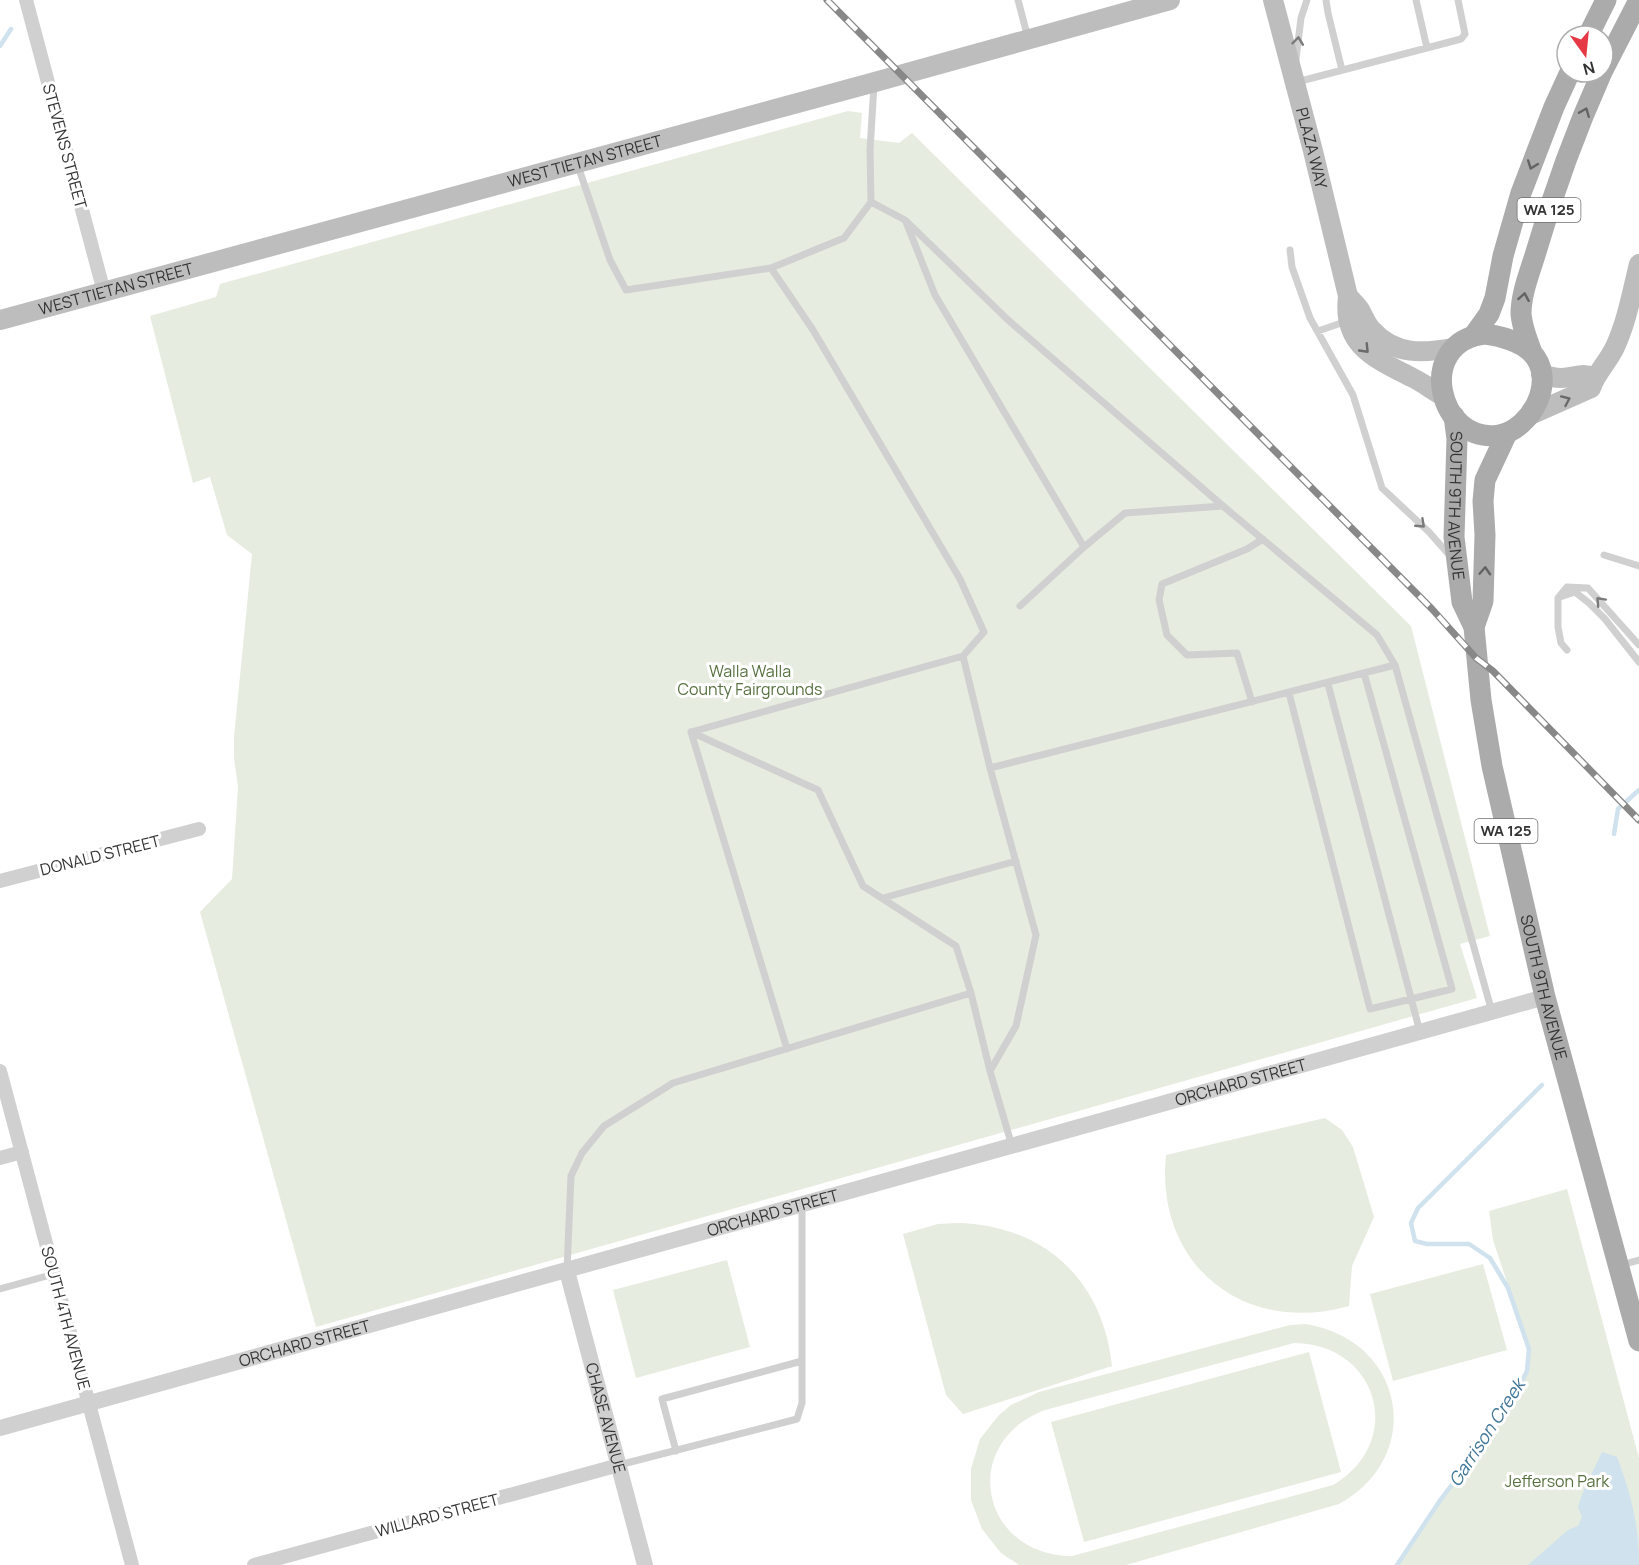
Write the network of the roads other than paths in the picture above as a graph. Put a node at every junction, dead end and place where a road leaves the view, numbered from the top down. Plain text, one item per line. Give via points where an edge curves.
1 (26, 0) edge
2 (1018, 0) edge
3 (1170, 0) edge
4 (1273, 0) edge
5 (1307, 0) edge
6 (1326, 0) edge
7 (1416, 0) edge
8 (1458, 0) edge
9 (1606, 0) edge
10 (1639, 0) edge
11 (1594, 24) edge
12 (1028, 40) junction
13 (1615, 47) edge
14 (1427, 48) junction
15 (1342, 70) junction
16 (875, 82) junction
17 (1294, 82) junction
18 (1565, 84) edge
19 (1598, 84) edge
20 (577, 163) junction
21 (871, 202) junction
22 (905, 220) junction
23 (1290, 250) dead end
24 (1639, 264) edge
25 (771, 268) junction
26 (104, 292) junction
27 (1348, 296) junction
28 (0, 320) edge
29 (1349, 320) junction
30 (1318, 331) junction
31 (1474, 336) junction
32 (1454, 348) junction
33 (1532, 353) junction
34 (1541, 375) junction
35 (1594, 377) junction
36 (1443, 396) junction
37 (1454, 416) junction
38 (1530, 416) junction
39 (1507, 433) junction
40 (1223, 506) junction
41 (1263, 539) junction
42 (1084, 547) junction
43 (1604, 555) dead end
44 (1457, 564) junction
45 (1639, 566) edge
46 (1558, 598) junction
47 (1020, 606) dead end
48 (1474, 627) junction
49 (1639, 645) edge
50 (1567, 650) dead end
51 (963, 656) junction
52 (1639, 662) edge
53 (1395, 665) junction
54 (1365, 673) junction
55 (1328, 684) junction
56 (1289, 693) junction
57 (1252, 702) junction
58 (691, 732) junction
59 (990, 768) junction
60 (199, 830) dead end
61 (1016, 861) junction
62 (0, 881) edge
63 (883, 898) junction
64 (971, 993) junction
65 (1545, 997) junction
66 (1411, 999) junction
67 (1492, 1012) junction
68 (1420, 1032) junction
69 (787, 1049) junction
70 (0, 1071) edge
71 (990, 1071) junction
72 (1012, 1146) junction
73 (22, 1152) junction
74 (0, 1158) edge
75 (802, 1204) junction
76 (1629, 1263) edge
77 (567, 1271) junction
78 (54, 1274) junction
79 (0, 1289) edge
80 (1636, 1317) edge
81 (1639, 1341) edge
82 (802, 1361) junction
83 (89, 1404) junction
84 (0, 1428) edge
85 (676, 1451) junction
86 (619, 1466) junction
87 (132, 1565) edge
88 (255, 1565) edge
89 (645, 1565) edge

1 - 26 street, STEVENS STREET
2 - 12 lane
3 - 12 main road, WEST TIETAN STREET
4 - 17 main road, PLAZA WAY
17 -> 5 lane via 1301,18
6 - 15 lane
7 - 14 lane
8 - 14 lane via 1465,34 1461,39
9 - 11 main road
10 - 13 main road, WA 125
12 - 16 main road, WEST TIETAN STREET
14 - 15 lane
15 - 17 lane
16 - 20 main road, WEST TIETAN STREET
16 - 21 lane
17 - 27 main road, PLAZA WAY
18 -> 31 main road, WA 125 via 1521,193 1490,314
33 -> 19 main road, WA 125 via 1521,315 1525,289 1562,170
20 - 25 lane via 610,260 626,290
20 - 26 main road, WEST TIETAN STREET
21 - 22 lane
21 - 25 lane via 844,238
22 - 40 lane via 1007,318
22 - 42 lane via 934,295
23 - 30 lane via 1292,267
24 - 35 main road via 1623,328 1607,363
25 - 51 lane via 813,330 960,579 984,632
26 - 28 main road, WEST TIETAN STREET
27 - 29 main road, PLAZA WAY
27 - 32 main road, PLAZA WAY via 1371,329 1398,348 1424,352
29 - 30 lane
29 -> 36 main road, PLAZA WAY via 1358,343 1375,359
30 -> 44 lane via 1353,395 1382,488 1430,532
31 - 32 main road, WA 125
31 - 33 main road via 1510,340
32 - 36 main road via 1442,370
33 - 34 main road, WA 125
34 - 35 main road via 1558,378 1582,373
34 - 38 main road via 1541,389
38 -> 35 main road via 1591,388
36 - 37 main road, WA 125
37 - 39 main road, WA 125 via 1475,432
37 - 44 main road, SOUTH 9TH AVENUE / WA 125
38 - 39 main road, WA 125
48 -> 39 main road, SOUTH 9TH AVENUE / WA 125 via 1483,601 1485,480
40 - 41 lane
40 - 42 lane via 1125,513
41 - 53 lane via 1377,635
41 - 57 lane via 1162,584 1159,600 1167,635 1187,655 1237,653
42 - 47 lane
43 - 45 lane
44 - 48 main road, SOUTH 9TH AVENUE / WA 125 via 1462,602
49 -> 46 lane via 1588,588 1567,587
46 - 50 lane via 1558,627 1561,643
46 - 52 lane via 1575,592 1586,599
48 - 65 main road, SOUTH 9TH AVENUE / WA 125 via 1492,766
51 - 58 lane
51 - 59 lane
53 - 54 lane
53 - 67 lane
54 - 55 lane
54 - 66 lane via 1452,989
55 - 56 lane
55 - 66 lane
56 - 57 lane
56 - 66 lane via 1370,1010
57 - 59 lane
58 - 63 lane via 818,790 863,885
58 - 69 lane
59 - 61 lane
60 - 62 street, DONALD STREET
61 - 63 lane
61 - 71 lane via 1036,935 1016,1026
63 - 64 lane via 956,946
64 - 69 lane
64 - 71 lane
65 - 67 street, ORCHARD STREET
65 - 76 main road, SOUTH 9TH AVENUE / WA 125
66 - 68 lane
67 - 68 street, ORCHARD STREET
68 - 72 street, ORCHARD STREET
69 - 77 lane via 673,1083 604,1126 582,1153 571,1176
70 - 73 street, SOUTH 4TH AVENUE
71 - 72 lane
72 - 75 street, ORCHARD STREET
73 - 74 street
73 - 78 street, SOUTH 4TH AVENUE
75 - 77 street, ORCHARD STREET
75 - 82 lane
76 - 80 main road, SOUTH 9TH AVENUE / WA 125
77 - 83 street, ORCHARD STREET
77 - 86 street, CHASE AVENUE
78 - 79 lane
78 - 83 street, SOUTH 4TH AVENUE
80 - 81 main road, SOUTH 9TH AVENUE / WA 125
82 - 85 lane via 802,1403 797,1419
82 - 85 lane via 662,1399
83 - 84 street, ORCHARD STREET
83 - 87 street, SOUTH 4TH AVENUE
85 - 86 lane
86 - 88 street, WILLARD STREET
86 - 89 street, CHASE AVENUE

